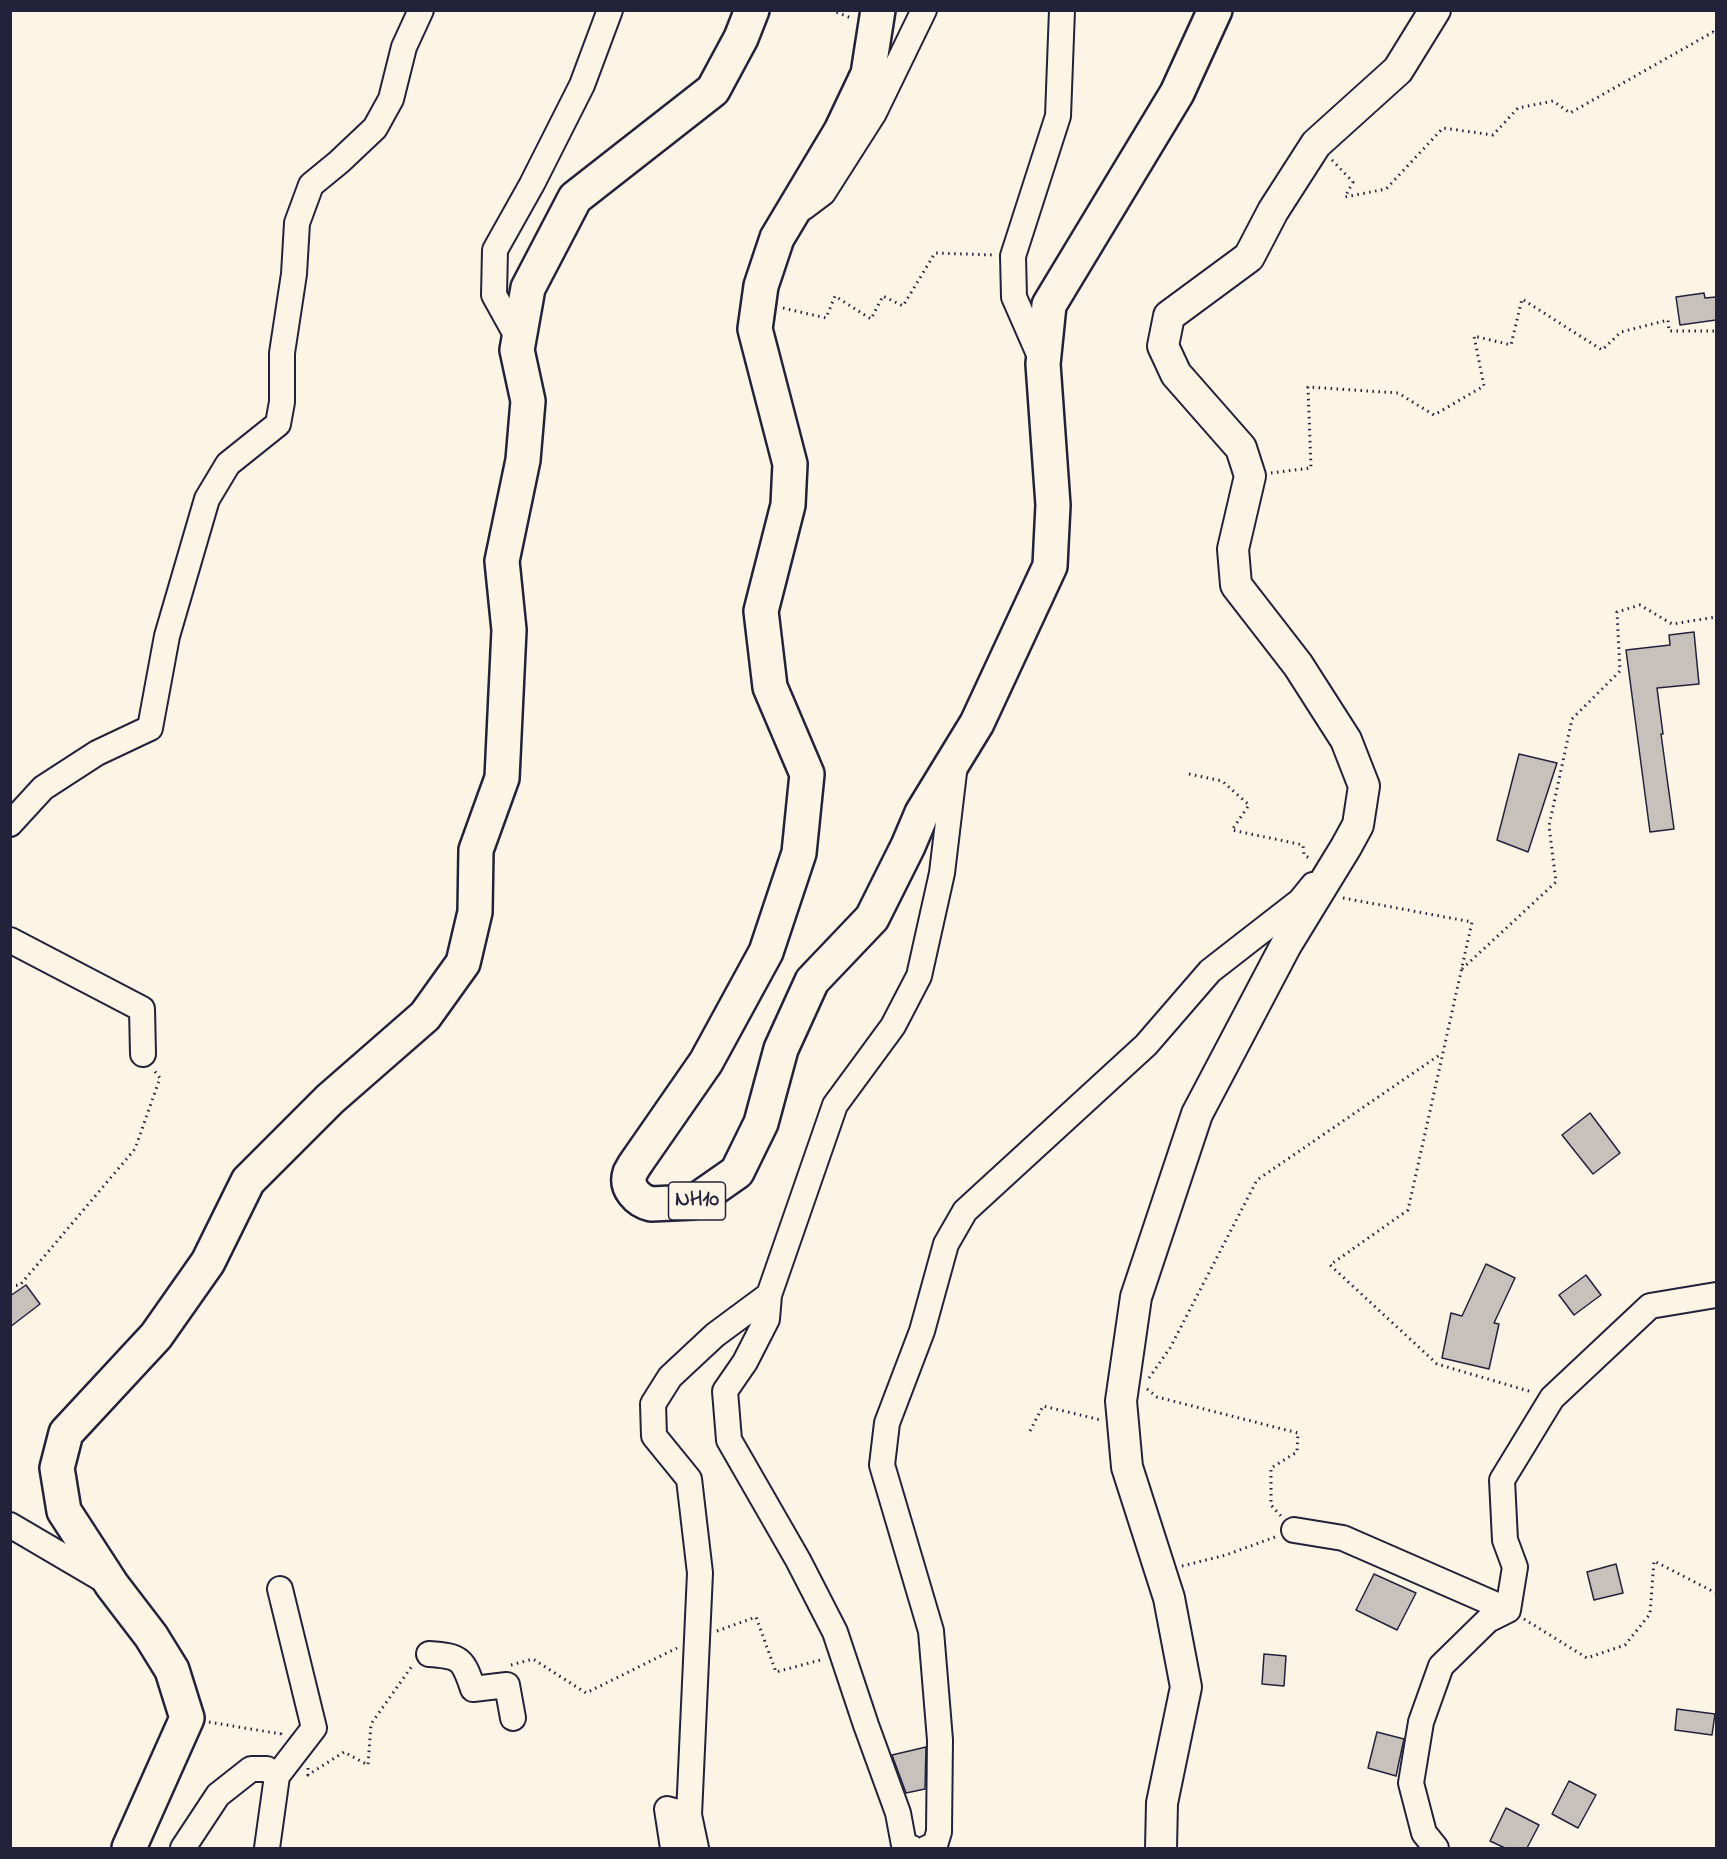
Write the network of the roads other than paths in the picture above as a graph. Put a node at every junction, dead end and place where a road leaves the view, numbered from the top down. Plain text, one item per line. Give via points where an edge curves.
1 (421, 10) edge
2 (610, 10) edge
3 (752, 10) edge
4 (878, 10) edge
5 (924, 10) edge
6 (1062, 10) edge
7 (1215, 10) edge
8 (1435, 10) edge
9 (790, 218) junction
10 (519, 340) junction
11 (1042, 364) junction
12 (956, 758) junction
13 (10, 824) edge
14 (1346, 847) junction
15 (10, 940) edge
16 (143, 1054) road end
17 (1716, 1294) edge
18 (769, 1295) junction
19 (10, 1525) edge
20 (1294, 1530) road end
21 (112, 1585) junction
22 (280, 1589) dead end
23 (1508, 1610) junction
24 (429, 1654) road end
25 (513, 1718) dead end
26 (277, 1776) junction
27 (689, 1815) junction
28 (129, 1848) edge
29 (183, 1848) edge
30 (267, 1848) edge
31 (673, 1848) edge
32 (696, 1848) edge
33 (912, 1848) edge
34 (927, 1848) edge
35 (1161, 1848) edge
36 (1436, 1848) edge

1 - 13 street via 404,46 391,99 375,128 311,185 297,224 278,424 228,464 207,499 168,636 150,728 97,753 43,788
2 - 10 street via 582,85 495,250 495,294
3 - 10 highway via 712,90 575,198 528,288
4 - 9 highway, NH10 via 868,74 841,131
5 - 9 street via 874,113 823,193
6 - 11 street via 1058,116 1013,256 1014,297
7 - 11 highway, NH10 via 1177,93 1048,305
8 - 14 main road via 1398,70 1316,144 1249,256 1169,316 1163,346 1176,374 1241,448 1250,476 1233,549 1236,585 1298,666 1346,740 1364,786 1358,825
9 - 12 highway, NH10 via 777,238 761,286 755,329 790,464 788,505 761,611 770,687 807,774 799,853 765,952 706,1062 630,1174 631,1190 644,1202 694,1203 737,1172 761,1123 781,1048 812,981 872,918 922,813
10 - 21 highway via 517,350 528,402 523,460 502,561 509,630 502,778 476,850 475,912 463,963 425,1016 330,1099 248,1181 208,1262 156,1336 66,1433 57,1468 64,1511
11 - 12 highway, NH10 via 1053,505 1050,566 977,723
12 - 18 street via 942,873 919,976 893,1026 835,1105
14 - 34 street via 1300,901 1210,971 1146,1045 965,1211 946,1244 922,1331 887,1423 882,1465 931,1631 940,1740 939,1832 935,1845
14 - 35 main road via 1286,945 1197,1114 1136,1297 1121,1401 1126,1467 1169,1598 1186,1687 1162,1803
15 - 16 street via 142,1009
17 - 23 street via 1650,1306 1551,1398 1502,1480 1504,1540 1515,1567
18 - 27 street via 715,1335 670,1377 653,1404 654,1436 689,1479 700,1574
18 - 33 street via 767,1319 725,1391 729,1440 835,1632 898,1813 904,1845
19 - 21 street
20 - 23 street via 1343,1538
21 - 28 highway via 172,1670 187,1718
22 - 26 street via 314,1728
23 - 36 street via 1488,1620 1441,1666 1421,1722 1411,1784 1424,1833
24 - 25 street via 452,1656 465,1667 473,1689 507,1685
26 - 29 street via 267,1769 251,1768 218,1795
26 - 30 street
27 - 31 street via 667,1809
27 - 32 street

